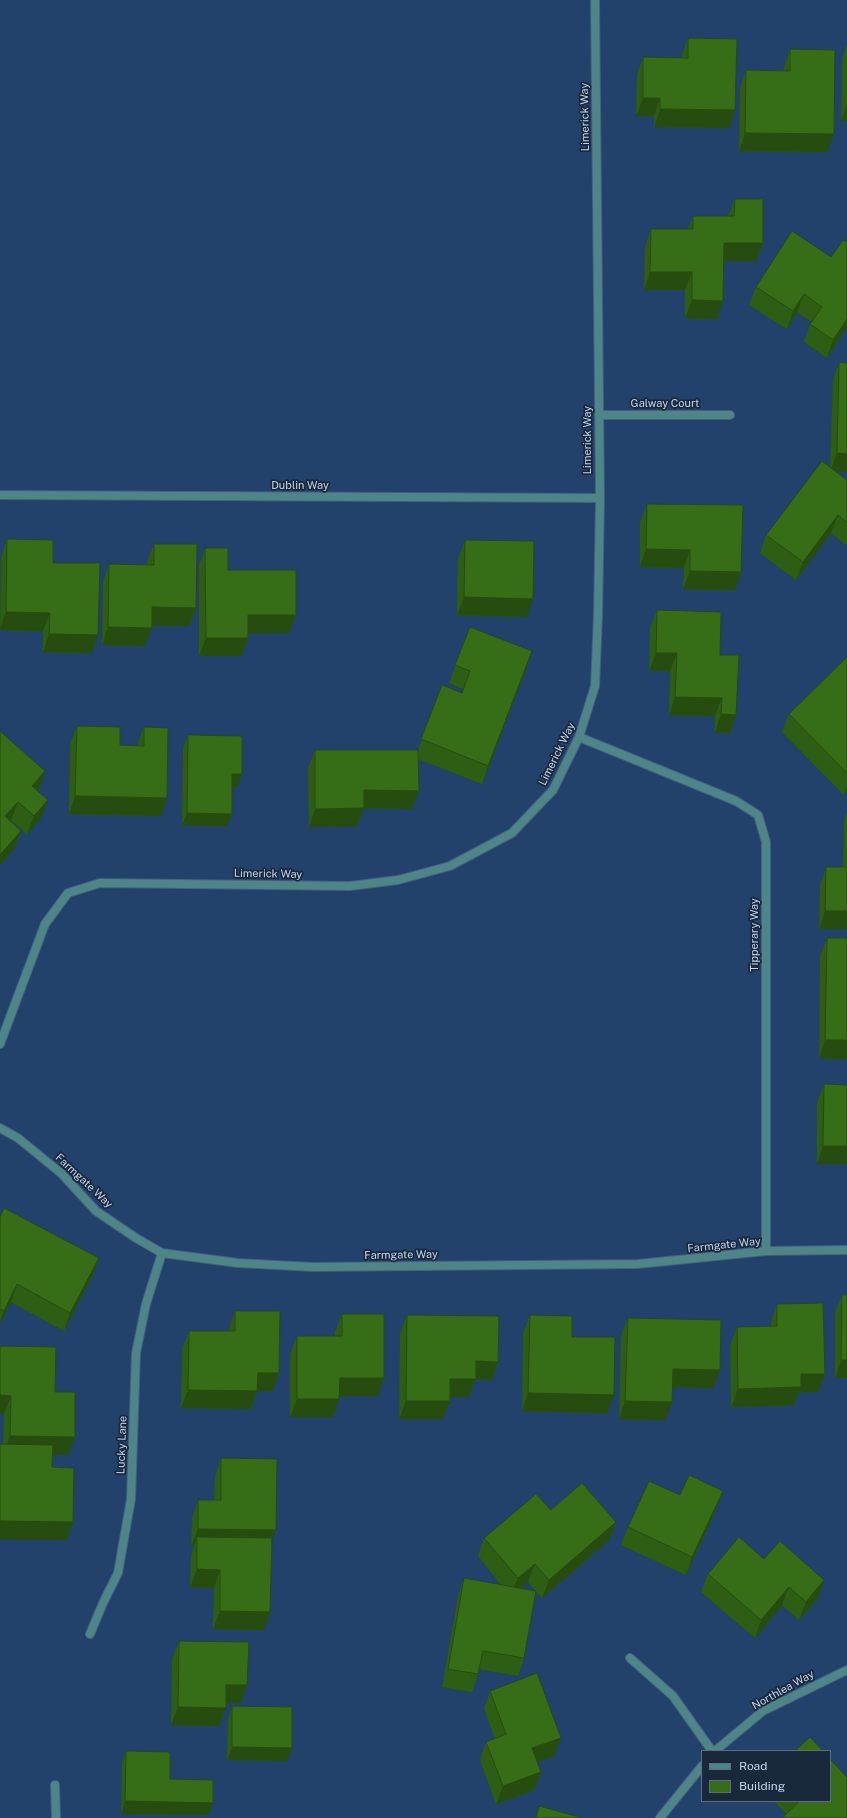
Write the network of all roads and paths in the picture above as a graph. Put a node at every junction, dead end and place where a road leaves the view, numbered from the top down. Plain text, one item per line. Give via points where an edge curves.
1 (594, 0) edge
2 (599, 415) junction
3 (730, 415) dead end
4 (0, 495) edge
5 (600, 498) junction
6 (579, 737) junction
7 (0, 1044) edge
8 (0, 1128) edge
9 (847, 1250) edge
10 (766, 1251) junction
11 (162, 1253) junction
12 (90, 1634) dead end
13 (630, 1658) dead end
14 (847, 1670) edge
15 (712, 1750) edge
16 (714, 1750) edge
17 (701, 1767) edge
18 (55, 1785) dead end
19 (56, 1818) edge
20 (660, 1818) edge

1 - 2 street, Limerick Way
2 - 3 street, Galway Court
2 - 5 street, Limerick Way
4 - 5 street, Dublin Way
5 - 6 street, Limerick Way via 595,686
6 - 7 street, Limerick Way via 553,790 512,833 450,866 398,880 350,886 100,883 68,893 45,924
6 - 10 street, Tipperary Way via 736,801 758,815 766,842
8 - 11 street, Farmgate Way via 18,1138 62,1174 96,1211
9 - 10 street, Farmgate Way
10 - 11 street, Farmgate Way via 638,1264 313,1267 238,1263
11 - 12 street, Lucky Lane via 146,1304 136,1353 131,1499 118,1572
13 - 15 street via 673,1696
14 - 16 street, Northlea Way via 763,1711
17 - 20 street
18 - 19 street

